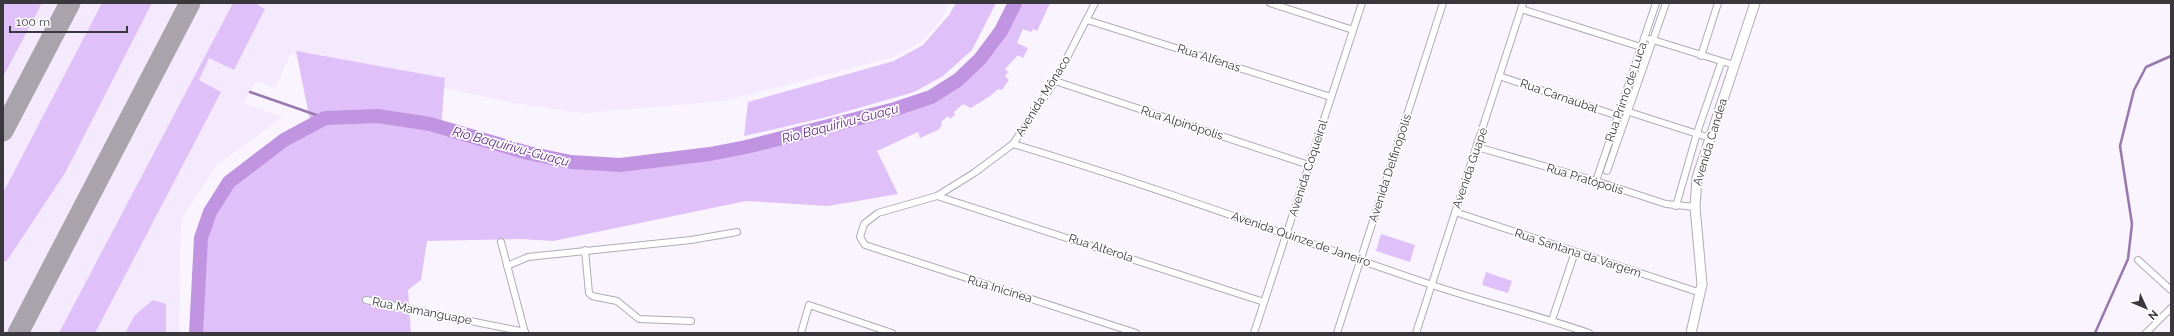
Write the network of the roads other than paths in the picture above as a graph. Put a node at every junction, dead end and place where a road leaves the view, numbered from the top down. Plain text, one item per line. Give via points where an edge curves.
1 (1095, 3) edge
2 (1270, 3) edge
3 (1362, 3) edge
4 (1443, 3) edge
5 (1656, 3) edge
6 (1666, 3) edge
7 (1718, 3) edge
8 (1755, 3) edge
9 (1522, 6) edge
10 (1087, 20) junction
11 (1353, 30) junction
12 (1644, 38) junction
13 (1653, 40) junction
14 (1641, 47) junction
15 (1701, 56) junction
16 (1721, 63) junction
17 (1734, 65) junction
18 (1499, 76) junction
19 (1055, 81) junction
20 (1331, 97) junction
21 (1620, 110) junction
22 (1628, 112) junction
23 (1618, 116) junction
24 (1697, 133) junction
25 (1710, 138) junction
26 (1014, 144) junction
27 (1477, 147) junction
28 (1309, 165) junction
29 (1607, 172) dead end
30 (1596, 181) junction
31 (937, 196) junction
32 (1676, 206) junction
33 (1695, 207) junction
34 (1455, 212) junction
35 (737, 232) dead end
36 (1286, 233) junction
37 (501, 242) dead end
38 (865, 245) joint
39 (585, 250) junction
40 (1575, 252) junction
41 (1360, 260) junction
42 (2138, 260) dead end
43 (507, 266) junction
44 (1431, 285) junction
45 (2171, 290) edge
46 (1701, 293) junction
47 (366, 300) dead end
48 (1264, 302) junction
49 (2171, 308) edge
50 (1552, 320) junction
51 (691, 321) dead end
52 (525, 332) edge
53 (801, 333) edge
54 (892, 333) edge
55 (1136, 333) edge
56 (1254, 333) edge
57 (1337, 333) edge
58 (1416, 333) edge
59 (1590, 333) edge
60 (1690, 333) edge
61 (2146, 333) edge

1 - 10 street, Avenida Mônaco
2 - 11 street
3 - 11 street, Avenida Coqueiral
4 - 41 street, Avenida Delfinópolis
5 - 12 street, Rua Primo de Luca
6 - 13 street
7 - 15 street
8 - 17 main road, Avenida Candea
9 - 14 street
9 - 18 street, Avenida Guapé
10 - 19 street, Avenida Mônaco
10 - 20 street, Rua Alfenas
11 - 20 street, Avenida Coqueiral
12 - 13 street
12 - 14 street, Rua Primo de Luca
13 - 15 street
13 - 22 street
14 - 21 street, Rua Primo de Luca
15 - 16 street
16 - 17 street
16 - 24 street
17 - 25 main road, Avenida Candea
18 - 23 street, Rua Carnaubal
18 - 27 street, Avenida Guapé
19 - 26 street, Avenida Mônaco
19 - 28 street, Rua Alpinópolis
20 - 28 street, Avenida Coqueiral
21 - 22 street
21 - 23 street, Rua Primo de Luca
22 - 24 street
22 - 29 street
23 - 30 street, Rua Primo de Luca
24 - 25 street
24 - 32 street
25 - 33 main road, Avenida Candea via 1697,178
26 - 31 street, Avenida Mônaco
26 - 36 street, Avenida Quinze de Janeiro via 1117,175
27 - 30 street, Rua Pratópolis
27 - 34 street, Avenida Guapé
28 - 36 street, Avenida Coqueiral
30 - 32 street, Rua Pratópolis
31 - 38 street, Avenida Mônaco via 878,213 861,230 860,237
31 - 48 street, Rua Alterola
32 - 33 street, Rua Pratópolis
33 - 46 main road, Avenida Candea via 1702,268
34 - 40 street, Rua Santana da Vargem
34 - 44 street, Avenida Guapé
35 - 39 street via 691,240
36 - 41 street, Avenida Quinze de Janeiro
36 - 48 street, Avenida Coqueiral
37 - 43 street
38 - 55 street, Rua Inicinea
39 - 43 street via 528,257
39 - 51 street via 589,293 592,296 617,301 639,319
40 - 46 street, Rua Santana da Vargem
40 - 50 street
41 - 44 street, Avenida Quinze de Janeiro
41 - 57 street, Avenida Delfinópolis
42 - 45 street
43 - 52 street
44 - 50 street, Avenida Quinze de Janeiro
44 - 58 street, Avenida Guapé
46 - 60 main road, Avenida Candea
47 - 52 street, Rua Mamanguape
48 - 56 street, Avenida Coqueiral
49 - 61 street
50 - 59 street, Avenida Quinze de Janeiro
53 - 54 street via 809,305

